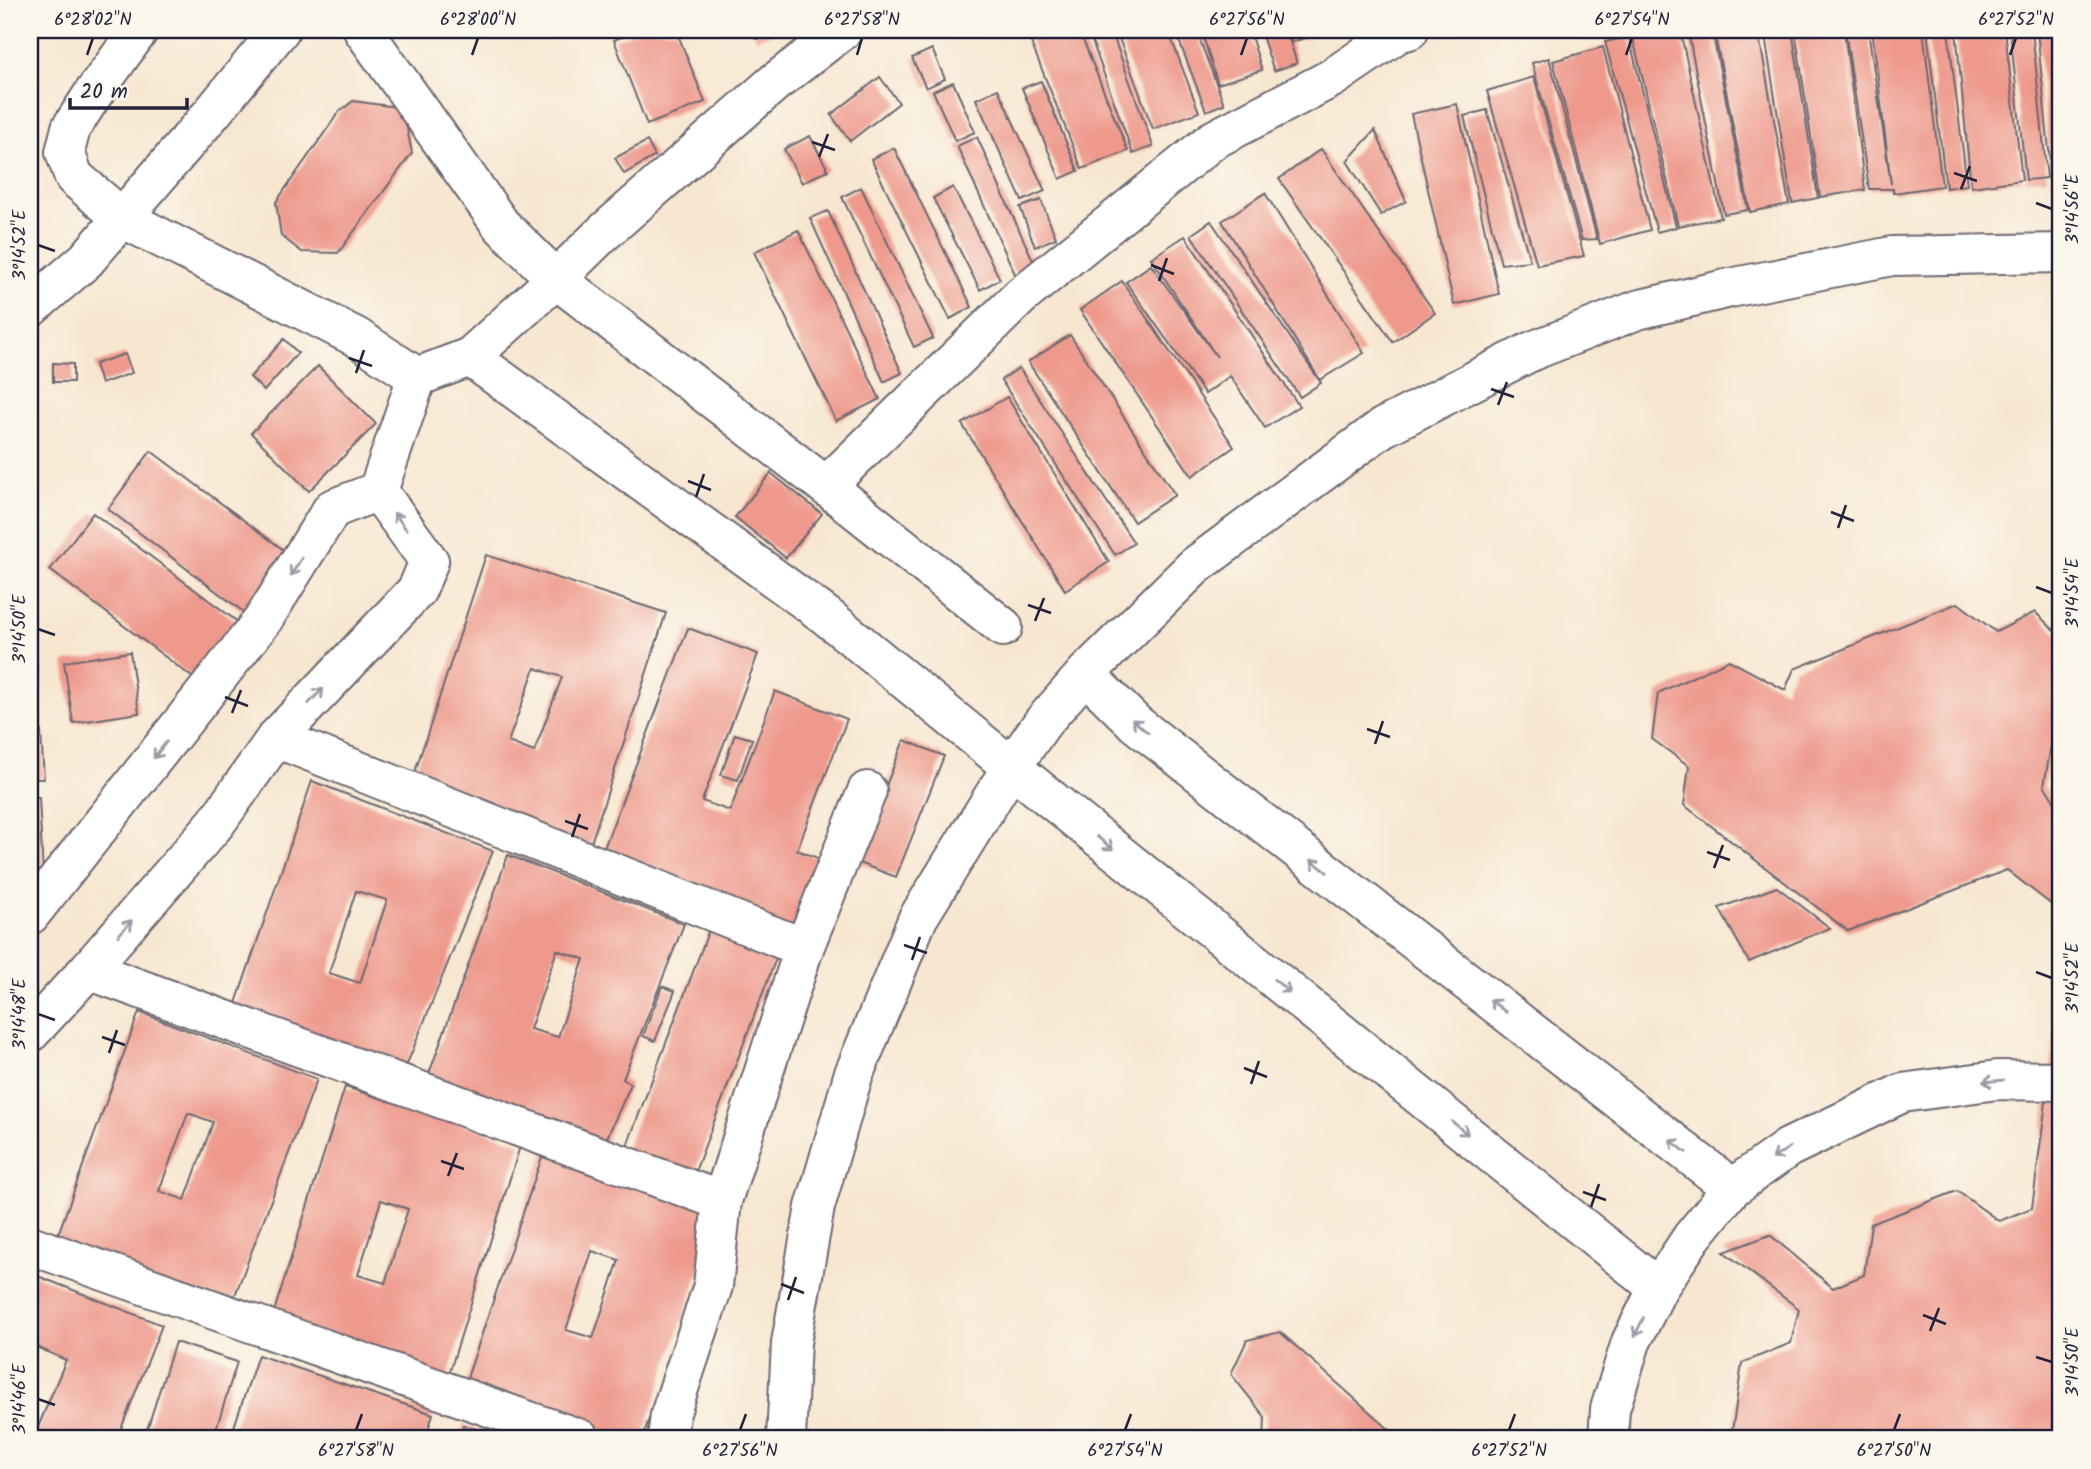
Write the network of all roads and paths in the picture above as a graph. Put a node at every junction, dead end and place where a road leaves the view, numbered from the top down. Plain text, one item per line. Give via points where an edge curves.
1 (139, 30) edge
2 (280, 30) edge
3 (363, 30) edge
4 (843, 30) edge
5 (1409, 30) edge
6 (122, 218) junction
7 (2061, 253) edge
8 (556, 279) junction
9 (30, 308) edge
10 (470, 357) junction
11 (417, 377) junction
12 (826, 486) junction
13 (378, 491) junction
14 (1003, 627) dead end
15 (1086, 674) junction
16 (276, 738) junction
17 (1012, 766) junction
18 (867, 791) dead end
19 (30, 915) edge
20 (804, 948) junction
21 (88, 970) junction
22 (30, 1033) edge
23 (2061, 1081) edge
24 (1732, 1188) junction
25 (722, 1201) junction
26 (30, 1245) edge
27 (1658, 1288) junction
28 (580, 1439) edge
29 (667, 1439) edge
30 (786, 1439) edge
31 (1608, 1439) edge

1 - 6 street via 71,128 65,152 74,177
2 - 6 street
3 - 8 street via 501,225
4 - 8 street via 764,92
5 - 12 street via 1332,79 1213,140 1021,296
6 - 9 street via 86,260
6 - 11 street via 356,337
7 - 15 street via 1892,256 1637,310 1532,351 1382,428 1195,566
8 - 10 street
8 - 12 street
10 - 11 street
10 - 17 street via 825,615
11 - 13 street
12 - 14 street
16 -> 13 street via 417,590 429,561
13 -> 19 street via 332,509 263,620
15 - 17 street
24 -> 15 street via 1136,724
16 - 20 street
21 -> 16 street via 216,823
17 -> 27 street
17 - 30 street via 918,918 853,1076 815,1207 791,1343
18 - 20 street
20 - 25 street
21 - 22 street
21 - 25 street
23 -> 24 street via 1997,1080 1902,1093 1788,1148
24 - 27 street
25 - 29 street via 713,1286 670,1415
26 - 28 street
27 -> 31 street via 1631,1342 1610,1409

